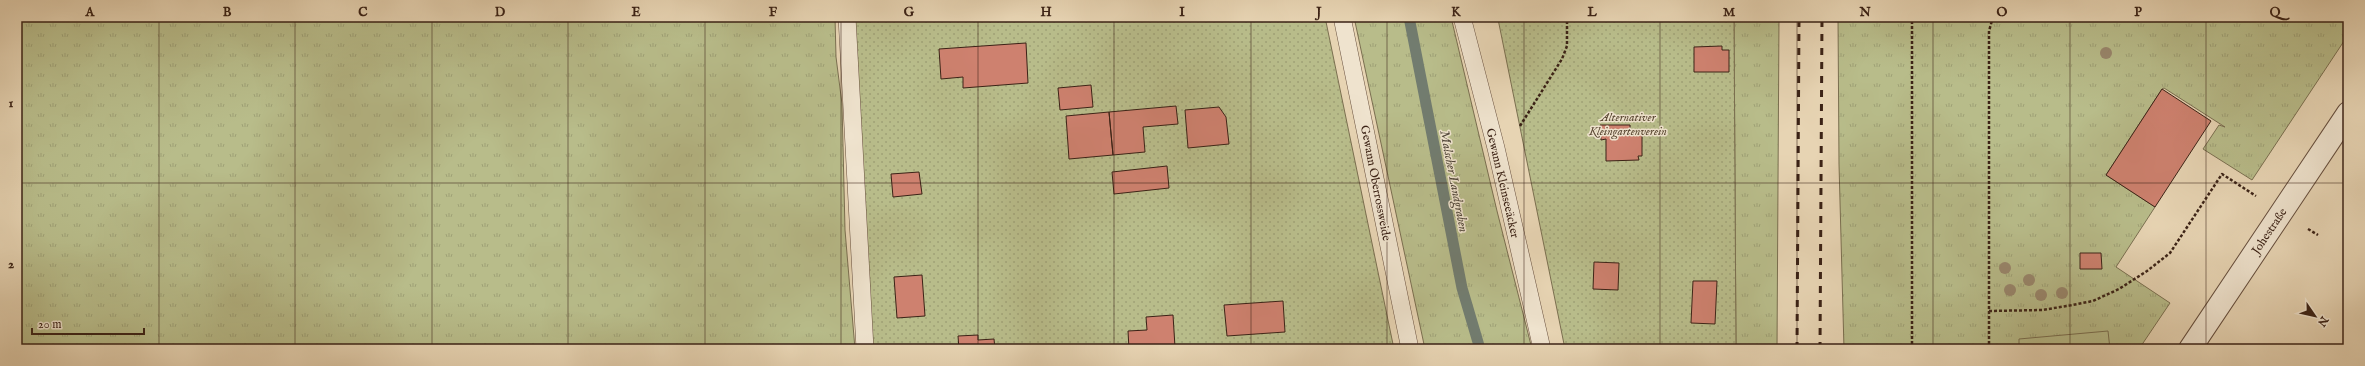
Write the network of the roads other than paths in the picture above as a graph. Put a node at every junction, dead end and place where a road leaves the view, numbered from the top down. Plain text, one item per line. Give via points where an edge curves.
1 (847, 17) edge
2 (1342, 17) edge
3 (1462, 17) edge
4 (2348, 113) edge
5 (865, 349) edge
6 (1410, 349) edge
7 (1542, 349) edge
8 (2190, 349) edge

1 - 5 lane
2 - 6 lane, Gewann Oberrossweide
3 - 7 lane, Gewann Kleinseeäcker via 1496,148
4 - 8 street, Johestraße

